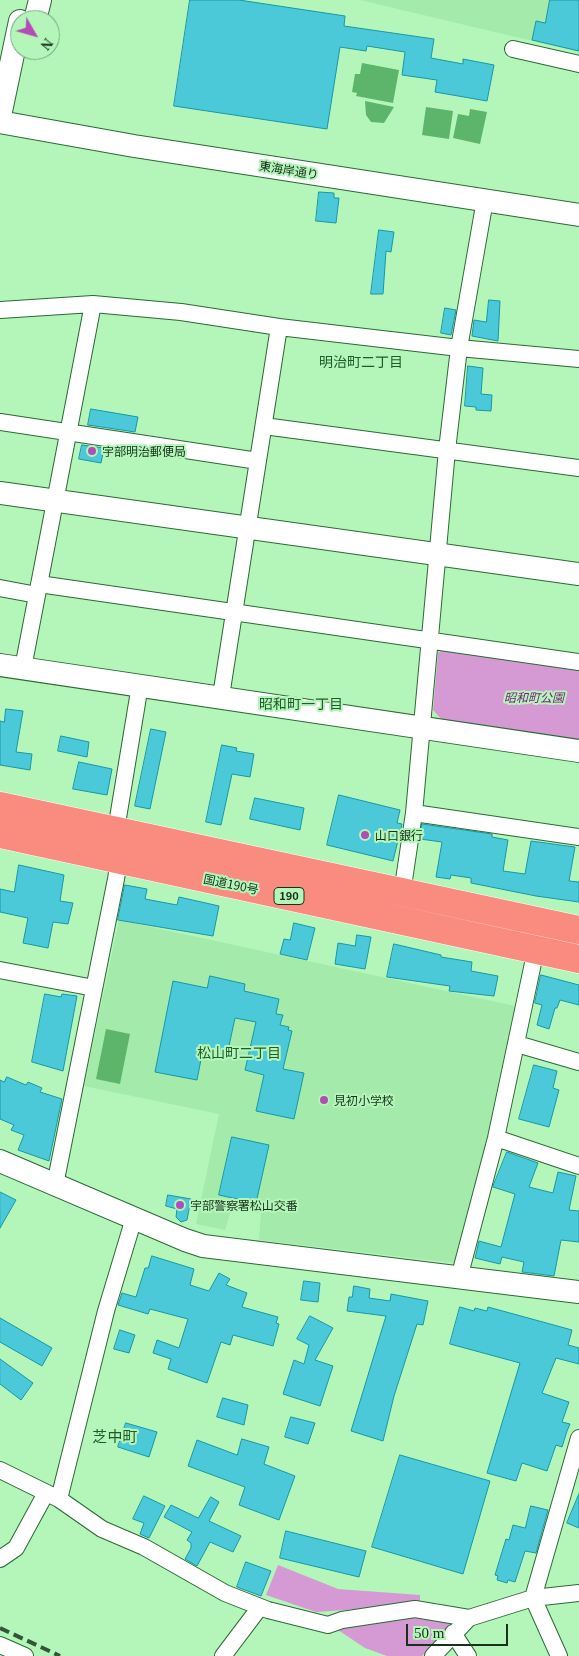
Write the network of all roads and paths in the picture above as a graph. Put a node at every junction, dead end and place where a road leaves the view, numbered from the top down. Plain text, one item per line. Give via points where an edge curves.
1 (513, 49) dead end
2 (11, 60) edge
3 (26, 60) edge
4 (579, 64) edge
5 (0, 120) edge
6 (485, 200) junction
7 (579, 215) edge
8 (93, 304) junction
9 (0, 310) edge
10 (279, 327) junction
11 (459, 348) junction
12 (579, 359) edge
13 (0, 422) edge
14 (264, 426) junction
15 (68, 433) junction
16 (448, 450) junction
17 (258, 461) junction
18 (579, 468) edge
19 (0, 493) edge
20 (56, 500) junction
21 (248, 527) junction
22 (438, 554) junction
23 (579, 574) edge
24 (0, 588) edge
25 (38, 590) junction
26 (235, 613) junction
27 (430, 640) junction
28 (579, 662) edge
29 (0, 665) edge
30 (23, 668) junction
31 (140, 685) junction
32 (221, 696) junction
33 (422, 726) junction
34 (579, 751) edge
35 (0, 806) edge
36 (414, 813) junction
37 (116, 830) junction
38 (0, 834) edge
39 (579, 838) edge
40 (119, 860) junction
41 (402, 892) junction
42 (397, 920) junction
43 (579, 930) edge
44 (536, 950) junction
45 (579, 959) edge
46 (0, 970) edge
47 (94, 988) junction
48 (517, 1044) junction
49 (579, 1062) edge
50 (496, 1138) junction
51 (0, 1161) edge
52 (579, 1166) edge
53 (54, 1185) junction
54 (134, 1218) junction
55 (459, 1278) junction
56 (579, 1292) edge
57 (579, 1438) edge
58 (0, 1470) edge
59 (52, 1496) junction
60 (0, 1560) edge
61 (579, 1592) edge
62 (533, 1598) junction
63 (260, 1607) junction
64 (469, 1618) junction
65 (453, 1633) junction
66 (0, 1645) edge
67 (25, 1656) edge
68 (223, 1656) edge
69 (433, 1656) edge
70 (468, 1656) edge
71 (560, 1656) edge

1 - 4 street
2 - 5 street
3 - 5 street via 20,85
5 - 6 street, 東海岸通り via 134,146
6 - 7 street, 東海岸通り
6 - 11 street
8 - 9 street
8 - 10 street via 181,312
8 - 15 street
10 - 11 street
10 - 14 street
11 - 12 street
11 - 16 street
13 - 15 street
14 - 16 street
14 - 17 street
15 - 17 street
15 - 20 street
16 - 18 street
16 - 22 street
17 - 21 street
19 - 20 street
20 - 21 street
20 - 25 street
21 - 22 street
21 - 26 street
22 - 23 street
22 - 27 street
24 - 25 street
25 - 26 street
25 - 30 street
26 - 27 street
26 - 32 street
27 - 28 street
27 - 33 street
29 - 30 street
30 - 31 street
31 - 32 street
31 - 37 street
32 - 33 street
33 - 34 street
33 - 36 street
35 - 37 highway, 190
36 - 39 street
36 - 41 street
37 - 40 street
37 - 41 highway, 190
38 - 40 highway, 国道190号 / 190
40 - 42 highway, 国道190号 / 190
40 - 47 street
41 - 42 street
41 - 43 highway, 190
42 - 44 highway, 国道190号 / 190
44 - 45 highway, 国道190号 / 190
44 - 48 street
46 - 47 street
47 - 53 street
48 - 49 street
48 - 50 street
50 - 52 street
50 - 55 street
51 - 53 street
53 - 54 street
54 - 55 street via 203,1246
54 - 59 street
55 - 56 street
57 - 62 street
58 - 59 street
59 - 60 street via 16,1548
59 - 63 street via 102,1529 144,1547 225,1593
61 - 62 street
62 - 64 street
62 - 71 street
63 - 64 street via 328,1625 415,1609
63 - 68 street
64 - 65 street
65 - 69 street
65 - 70 street
66 - 67 street

